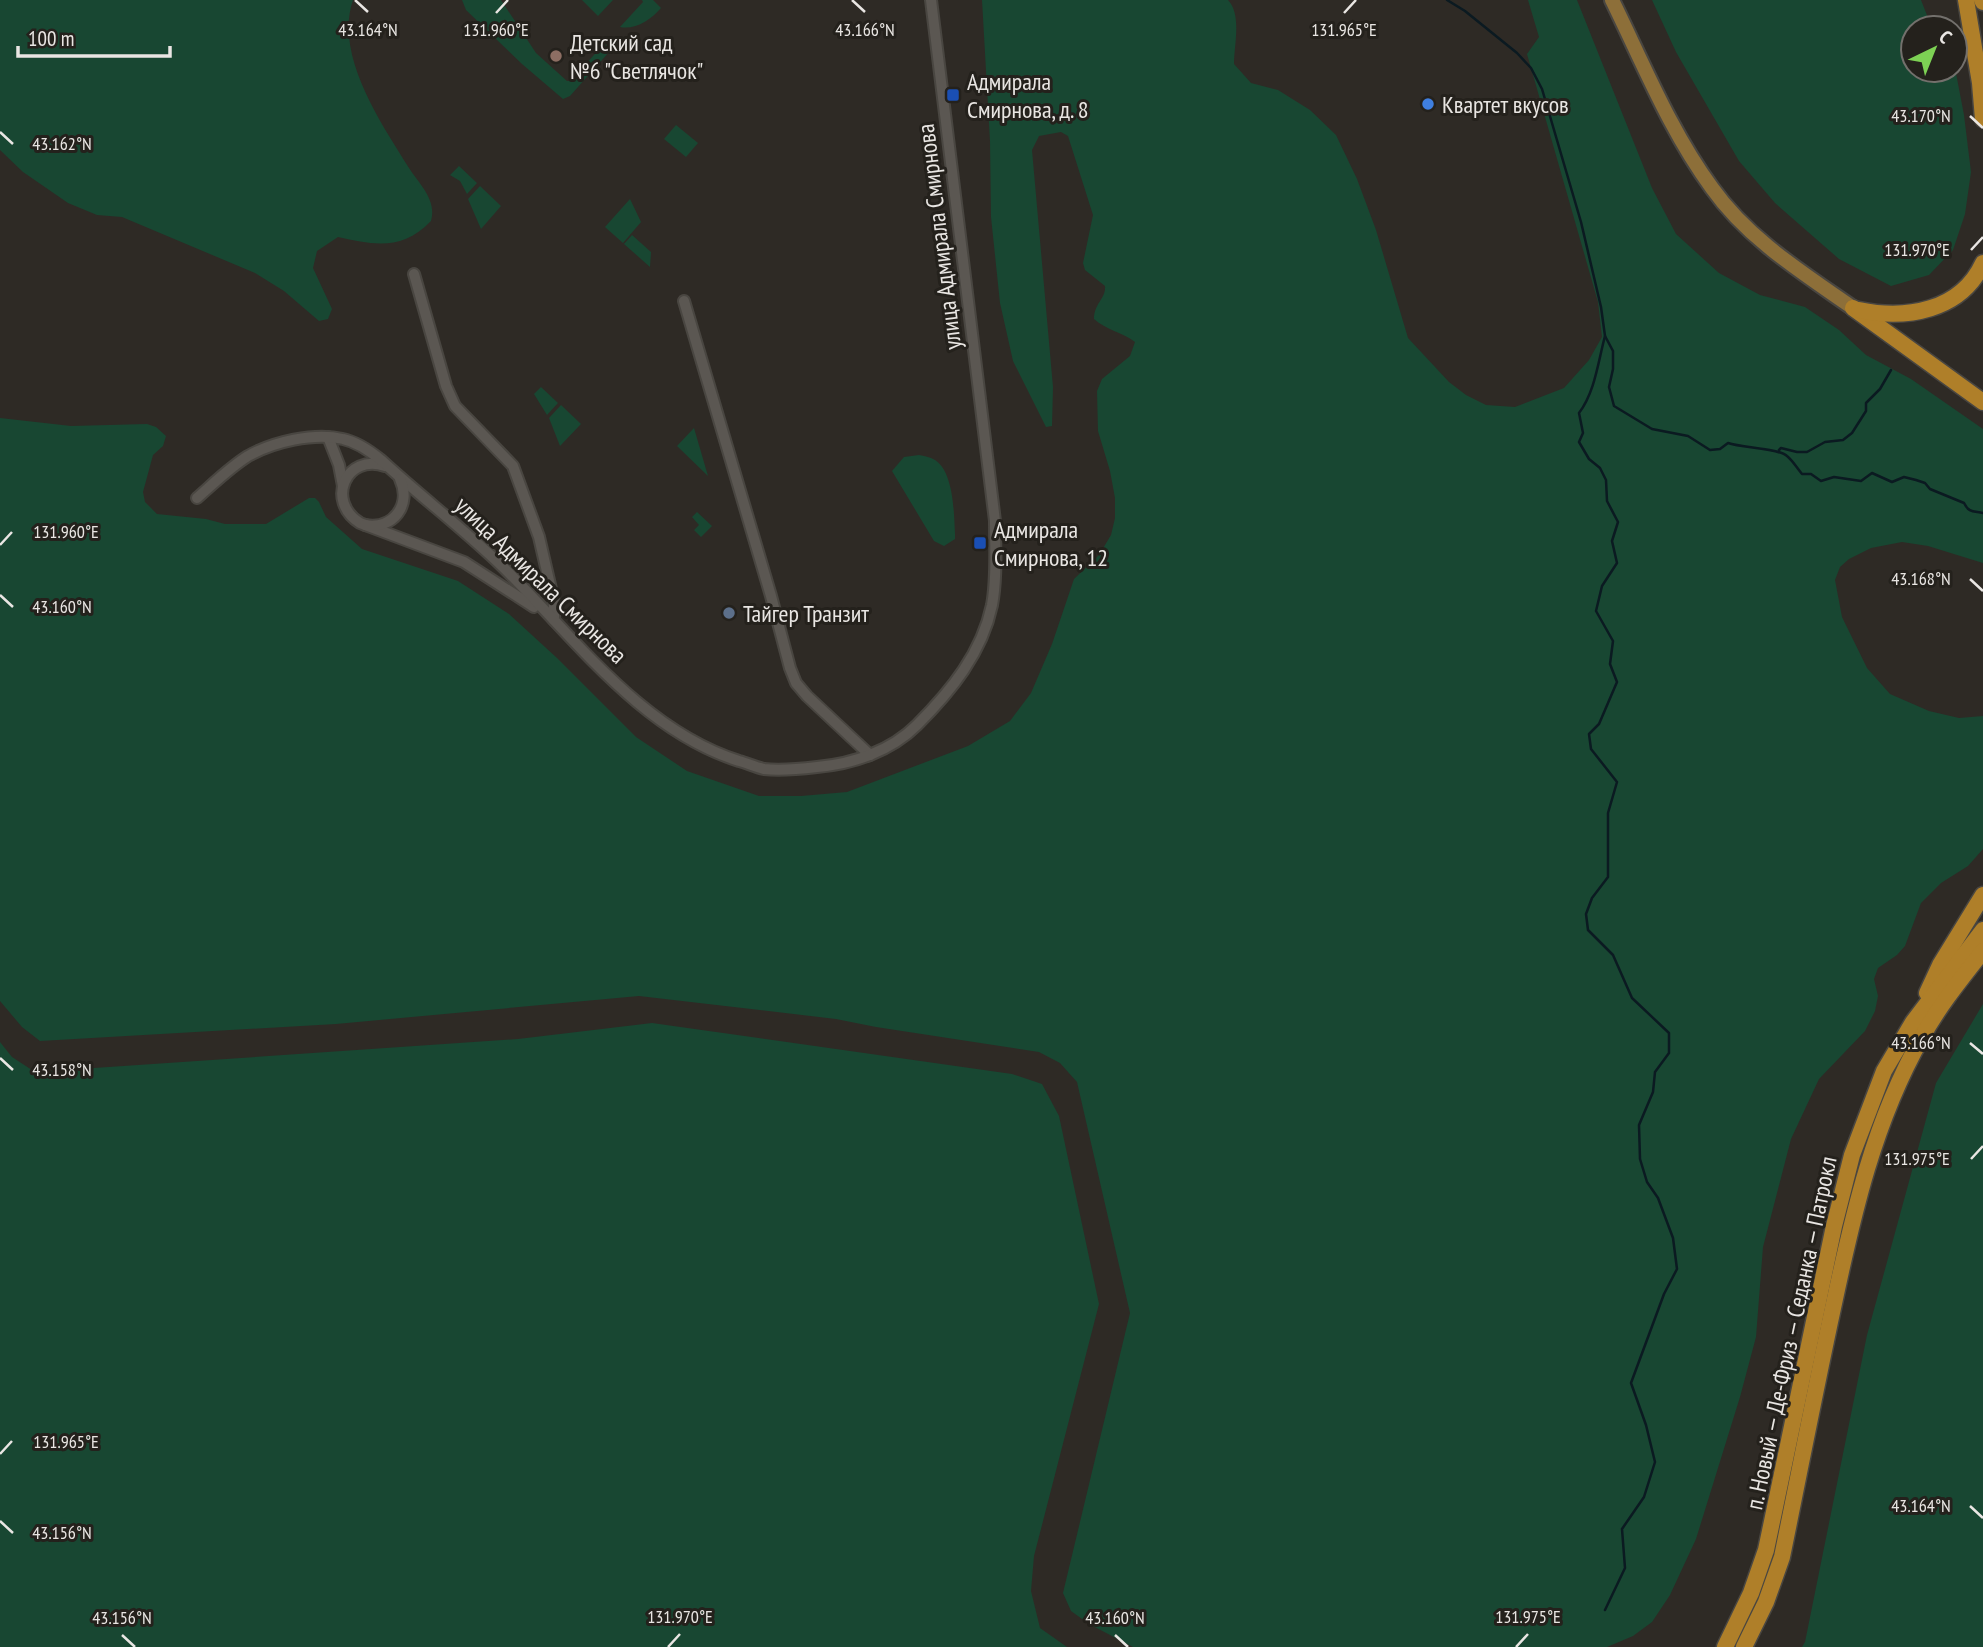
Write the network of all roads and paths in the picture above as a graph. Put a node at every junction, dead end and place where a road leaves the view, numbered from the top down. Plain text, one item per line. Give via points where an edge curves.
1 (931, 0) edge
2 (1612, 0) edge
3 (1966, 0) edge
4 (1983, 119) edge
5 (1983, 263) edge
6 (414, 274) dead end
7 (684, 301) dead end
8 (1853, 308) junction
9 (1983, 402) edge
10 (328, 437) junction
11 (393, 471) junction
12 (343, 486) junction
13 (197, 498) dead end
14 (365, 525) junction
15 (554, 620) junction
16 (870, 755) junction
17 (1983, 895) edge
18 (1983, 930) edge
19 (1983, 951) edge
20 (1913, 1022) junction
21 (1725, 1647) edge
22 (1744, 1647) edge

1 - 16 street, улица Адмирала Смирнова via 995,521 992,606 975,651 941,701 910,732
2 - 8 main road via 1712,189 1760,241
3 - 4 highway
5 - 8 highway via 1973,281 1933,309 1877,314
6 - 15 street via 455,406 513,466 539,537
7 - 16 street via 796,683
8 - 9 highway
10 - 11 street, улица Адмирала Смирнова via 367,449
10 - 12 street
10 - 13 street, улица Адмирала Смирнова via 259,451
11 - 12 street via 365,465 350,473
11 - 14 street via 404,488 401,509 386,523
11 - 15 street, улица Адмирала Смирнова via 503,567
12 - 14 street via 346,510
14 - 15 street via 464,562
15 - 16 street, улица Адмирала Смирнова via 640,705 711,752 764,769 835,765
17 - 20 highway via 1940,965
18 - 20 highway, п. Новый — Де-Фриз — Седанка — Патрокл
19 - 22 highway, п. Новый — Де-Фриз — Седанка — Патрокл via 1921,1039 1869,1157 1782,1558
20 - 21 highway, п. Новый — Де-Фриз — Седанка — Патрокл via 1884,1071 1852,1155 1766,1550

